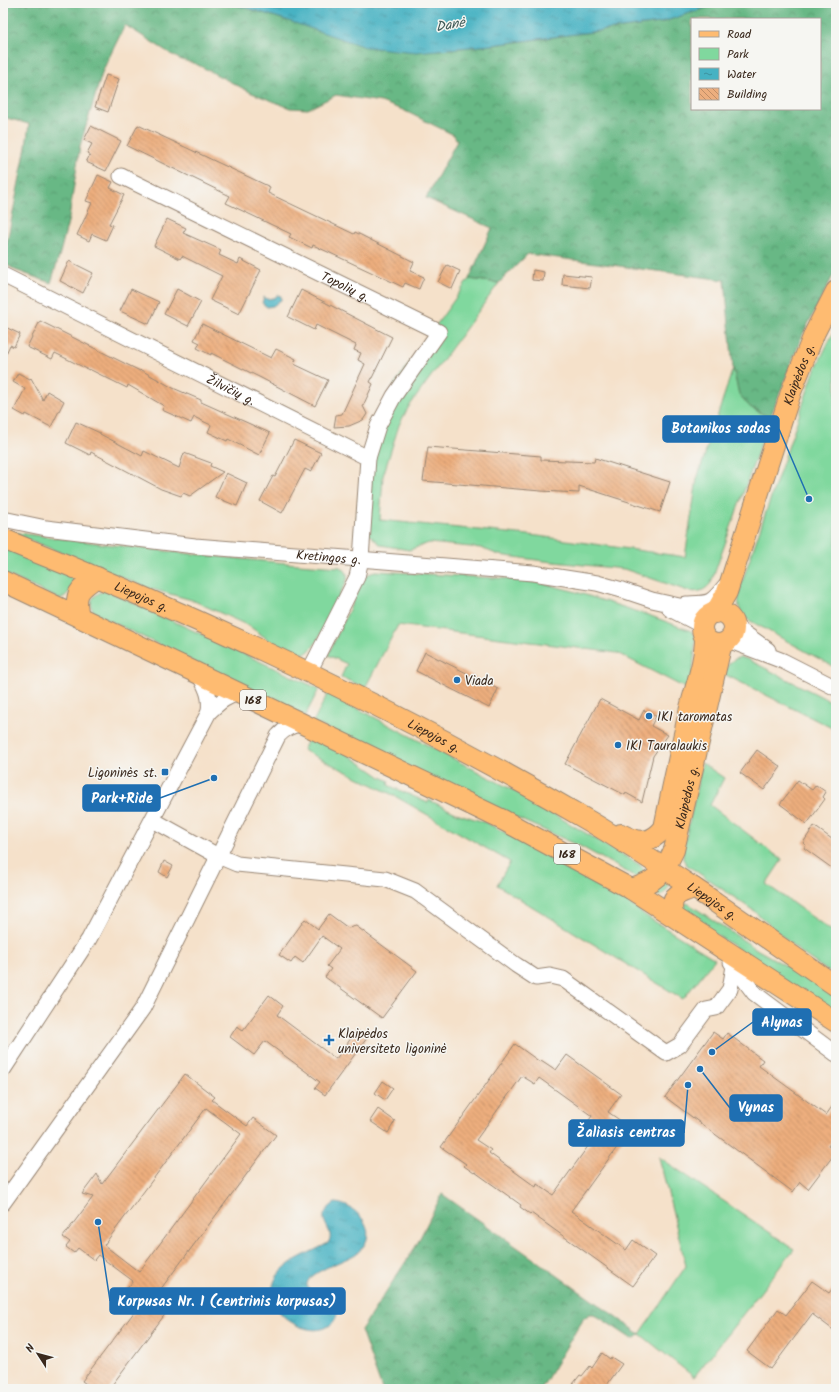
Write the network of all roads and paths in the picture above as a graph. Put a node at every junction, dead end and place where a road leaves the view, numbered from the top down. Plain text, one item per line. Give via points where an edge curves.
1 (121, 176) dead end
2 (3, 275) edge
3 (836, 291) edge
4 (368, 458) junction
5 (3, 519) edge
6 (3, 539) edge
7 (361, 559) junction
8 (97, 577) junction
9 (3, 581) edge
10 (730, 584) junction
11 (652, 600) junction
12 (675, 605) junction
13 (79, 617) junction
14 (718, 627) junction
15 (749, 648) junction
16 (783, 661) junction
17 (717, 667) junction
18 (309, 672) junction
19 (199, 674) junction
20 (836, 688) edge
21 (239, 693) junction
22 (260, 703) junction
23 (209, 712) junction
24 (302, 723) junction
25 (278, 736) junction
26 (153, 820) junction
27 (606, 831) junction
28 (674, 850) junction
29 (218, 856) junction
30 (665, 869) junction
31 (694, 888) junction
32 (630, 889) junction
33 (714, 902) junction
34 (673, 916) junction
35 (724, 948) junction
36 (734, 966) junction
37 (836, 986) edge
38 (730, 989) junction
39 (754, 993) junction
40 (836, 1022) edge
41 (836, 1054) edge
42 (3, 1070) edge
43 (3, 1203) edge

1 - 4 street, Topolių g. via 439,332 394,396 378,426
2 - 4 street, Žilvičių g.
3 - 10 main road, Klaipėdos g. via 815,332 791,392
4 - 7 street
5 - 7 street, Kretingos g. via 46,528 195,546
6 - 8 main road, Liepojos g.
7 - 11 street, Kretingos g. via 548,575 597,583
7 - 18 street via 357,577
8 - 13 main road via 80,591 76,602
8 - 18 main road, Liepojos g.
9 - 13 main road, 168
10 - 12 street, Klaipėdos g. via 714,600
10 - 14 main road
11 - 12 street, Kretingos g.
11 - 14 street, Kretingos g. via 697,623
12 - 14 street, Kretingos g.
13 - 19 main road, 168
14 - 15 street, Kretingos g.
14 - 16 street, Kretingos g. via 740,630
14 - 17 main road, Klaipėdos g.
14 - 27 main road via 702,662 664,828 652,839 643,841
15 - 16 street, Kretingos g.
15 - 17 street via 731,654
16 - 20 street, Kretingos g.
17 - 28 main road, Klaipėdos g.
18 - 27 main road, Liepojos g. via 461,750
19 - 21 main road, 168
19 - 23 street via 209,694
21 - 22 main road, 168
21 - 23 street via 223,699
22 - 24 main road, 168
22 - 25 street via 271,716
23 - 26 street
24 - 25 street via 289,726
24 - 32 main road, 168 via 503,820
25 - 29 street
26 - 29 street
26 - 42 street via 90,939
27 - 30 main road, Liepojos g.
28 - 30 main road, Klaipėdos g.
28 - 33 main road via 679,864 707,887
29 - 38 street via 237,864 385,879 415,891 536,978 550,976 563,979 666,1053 680,1045 706,1010 716,1008
29 - 43 street via 143,1008
30 - 31 main road, Liepojos g.
30 - 32 main road via 651,881
31 - 33 main road, Liepojos g.
31 - 34 main road via 674,897 671,905
32 - 34 main road, 168
33 - 37 main road, Liepojos g.
34 - 35 main road, 168
35 - 36 street
35 - 40 main road, 168
36 - 38 street
36 - 39 street
38 - 39 street
39 - 41 street

